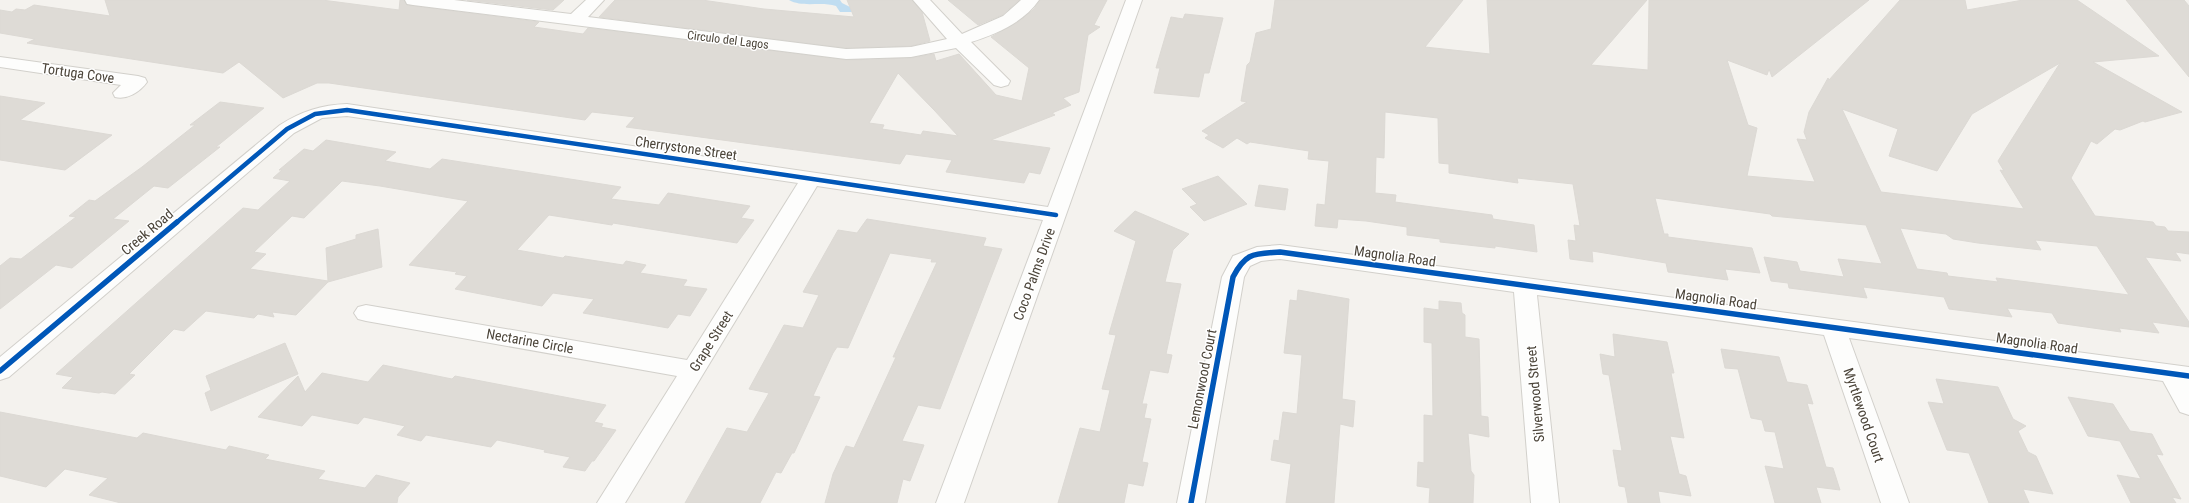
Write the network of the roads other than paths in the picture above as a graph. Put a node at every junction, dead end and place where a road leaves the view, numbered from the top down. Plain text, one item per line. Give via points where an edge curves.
1 (413, 0) edge
2 (596, 0) edge
3 (921, 0) edge
4 (1031, 0) edge
5 (1134, 0) edge
6 (574, 21) junction
7 (958, 40) junction
8 (0, 62) edge
9 (1001, 81) dead end
10 (122, 93) dead end
11 (312, 114) joint
12 (812, 178) junction
13 (1056, 215) junction
14 (1241, 261) joint
15 (1525, 286) junction
16 (366, 313) dead end
17 (1834, 328) junction
18 (694, 370) junction
19 (0, 371) edge
20 (2179, 374) edge
21 (2189, 405) edge
22 (611, 503) edge
23 (950, 503) edge
24 (1191, 503) edge
25 (1545, 503) edge
26 (1895, 503) edge

1 - 6 street, Circulo del Lagos
2 - 6 street
3 - 7 street
4 - 7 street, Circulo del Lagos via 1009,20 987,31
5 - 13 street, Coco Palms Drive
6 - 7 street, Circulo del Lagos via 846,54 910,52 940,47
7 - 9 street
8 - 10 street, Tortuga Cove via 138,82
11 - 12 street, Cherrystone Street via 327,110 347,110
11 - 19 street, Creek Road via 287,129
12 - 13 street, Cherrystone Street
12 - 18 street, Grape Street
13 - 23 street, Coco Palms Drive
14 - 15 street, Magnolia Road via 1257,254 1280,252
14 - 24 street, Lemonwood Court via 1233,277
15 - 17 street, Magnolia Road
15 - 25 street, Silverwood Street
16 - 18 street, Nectarine Circle
17 - 20 street, Magnolia Road
17 - 26 street, Myrtlewood Court
18 - 22 street, Grape Street
20 - 21 street

